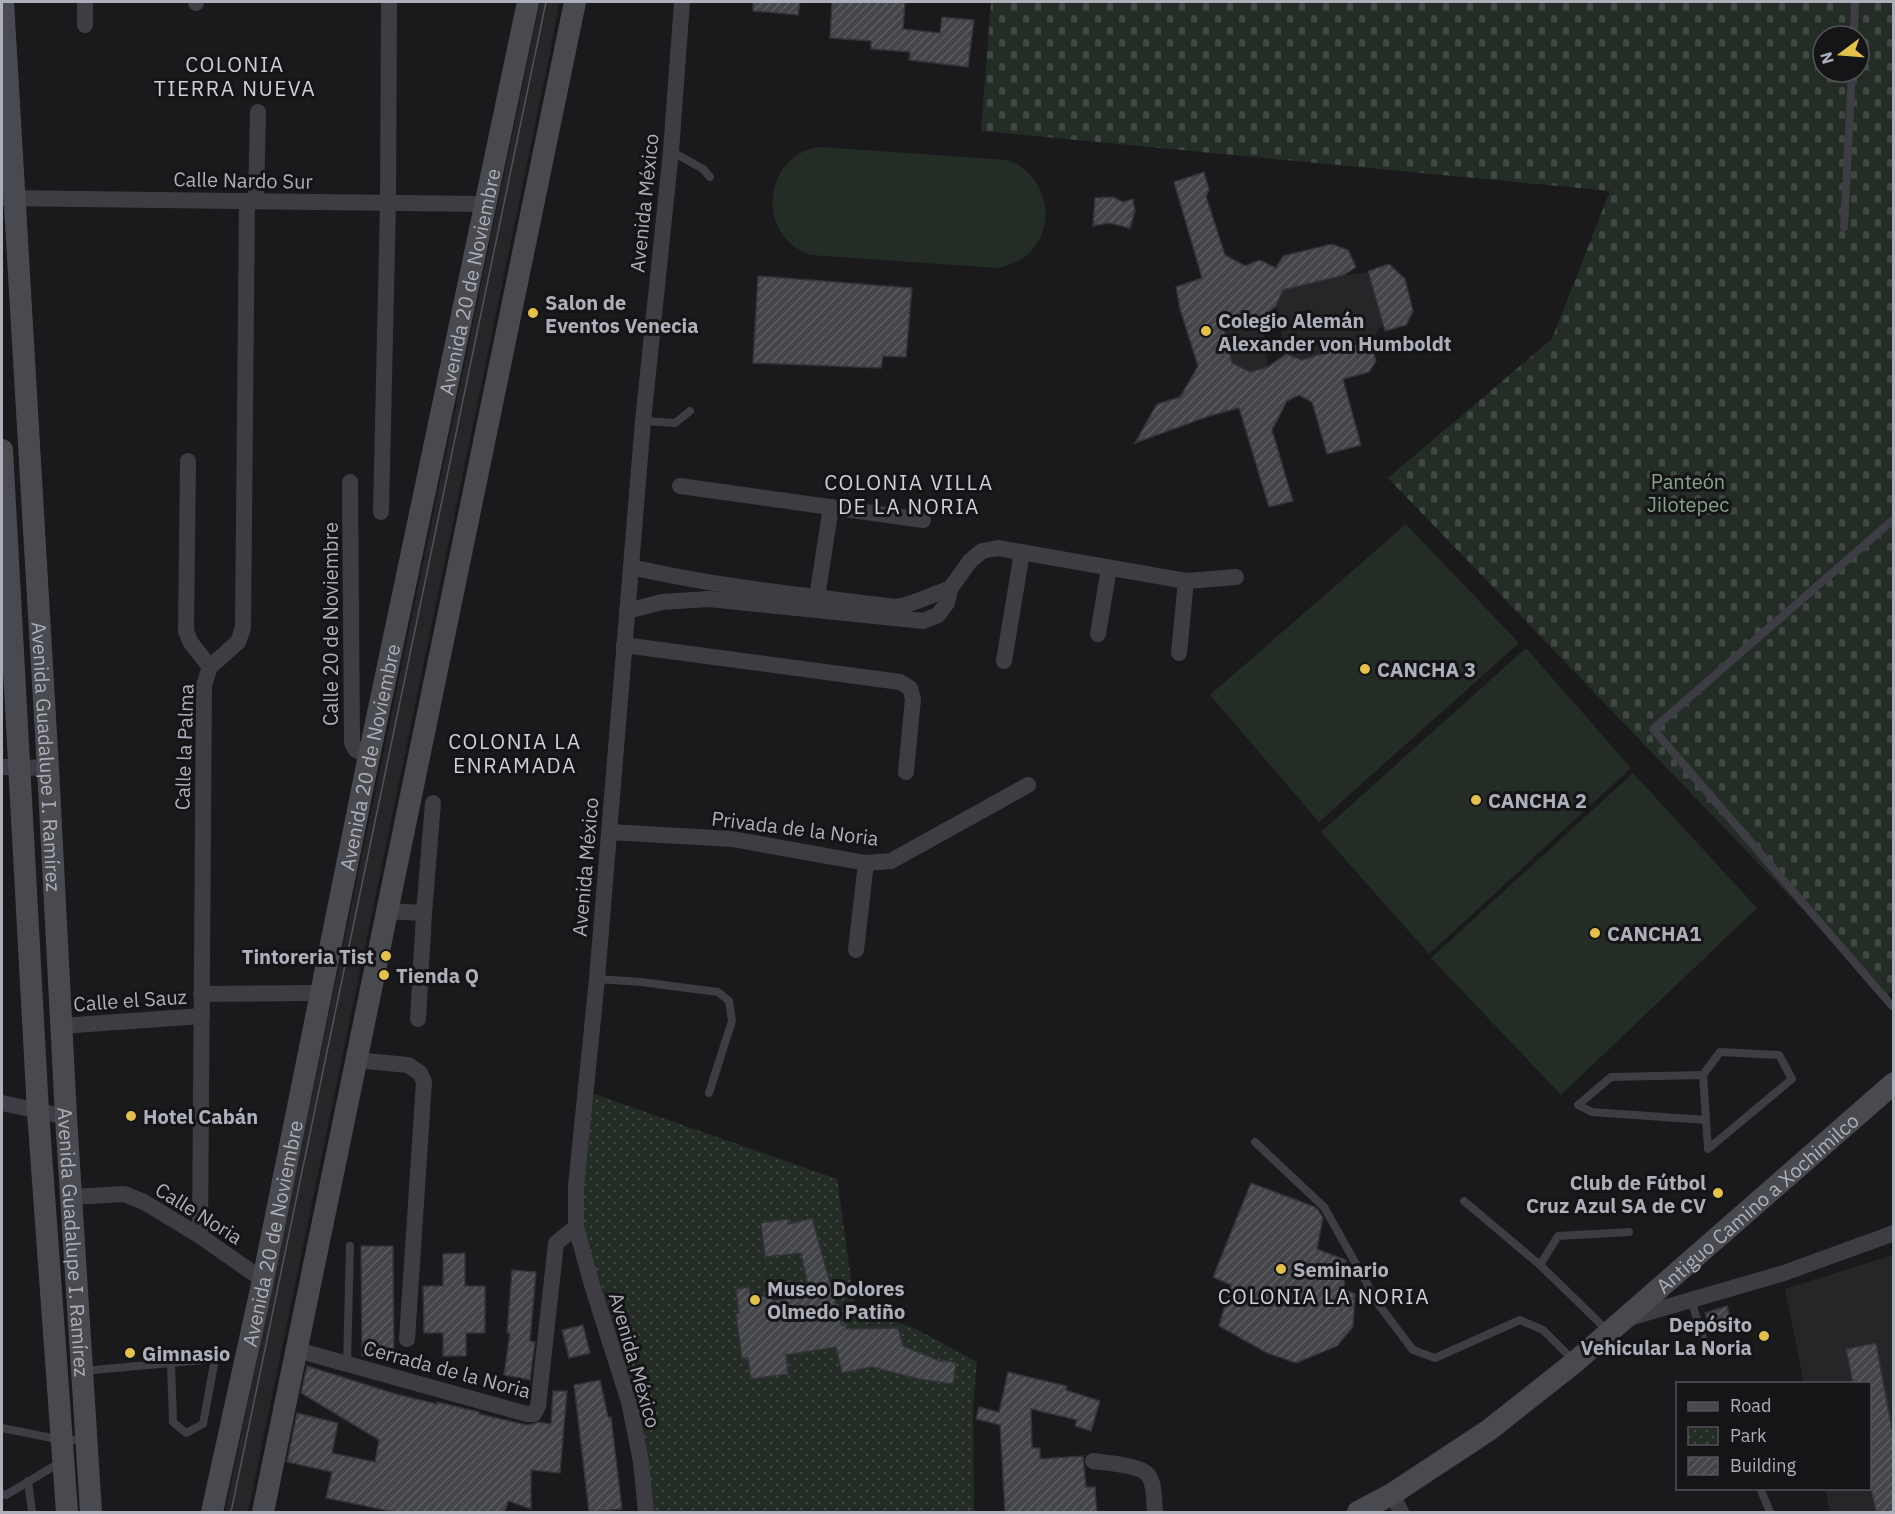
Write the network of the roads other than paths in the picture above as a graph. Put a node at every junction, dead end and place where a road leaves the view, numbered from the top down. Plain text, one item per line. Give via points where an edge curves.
1 (3, 2) edge
2 (85, 2) edge
3 (389, 2) edge
4 (528, 2) edge
5 (575, 2) edge
6 (681, 2) edge
7 (1855, 2) edge
8 (1854, 24) edge
9 (86, 25) dead end
10 (1851, 84) edge
11 (258, 112) dead end
12 (671, 151) junction
13 (710, 177) dead end
14 (8, 198) edge
15 (252, 201) junction
16 (388, 203) junction
17 (484, 204) junction
18 (1844, 227) dead end
19 (690, 411) dead end
20 (643, 422) junction
21 (2, 450) edge
22 (188, 461) dead end
23 (350, 482) dead end
24 (680, 486) dead end
25 (3, 488) edge
26 (831, 507) junction
27 (381, 512) dead end
28 (1893, 519) edge
29 (923, 520) dead end
30 (1022, 552) junction
31 (631, 567) junction
32 (1109, 568) junction
33 (1236, 578) dead end
34 (1186, 581) junction
35 (712, 582) junction
36 (817, 597) junction
37 (773, 598) junction
38 (709, 599) junction
39 (853, 608) junction
40 (627, 611) junction
41 (1098, 634) dead end
42 (624, 645) junction
43 (1179, 653) dead end
44 (1004, 661) dead end
45 (210, 667) junction
46 (369, 756) junction
47 (10, 768) edge
48 (48, 768) junction
49 (906, 772) dead end
50 (1028, 785) dead end
51 (433, 803) dead end
52 (610, 832) junction
53 (866, 863) junction
54 (386, 911) junction
55 (424, 913) junction
56 (856, 950) dead end
57 (597, 979) junction
58 (320, 993) junction
59 (201, 994) junction
60 (1893, 1005) edge
61 (202, 1017) junction
62 (418, 1019) dead end
63 (61, 1026) junction
64 (356, 1060) junction
65 (1703, 1075) junction
66 (1893, 1083) edge
67 (709, 1093) dead end
68 (2, 1103) edge
69 (38, 1112) junction
70 (66, 1117) junction
71 (1706, 1120) junction
72 (1255, 1142) dead end
73 (72, 1197) junction
74 (1464, 1201) dead end
75 (576, 1227) junction
76 (1629, 1232) dead end
77 (1893, 1233) edge
78 (200, 1236) junction
79 (350, 1246) dead end
80 (1540, 1265) junction
81 (263, 1280) junction
82 (1690, 1300) junction
83 (1617, 1325) junction
84 (1703, 1338) dead end
85 (407, 1339) dead end
86 (297, 1350) junction
87 (1575, 1362) junction
88 (171, 1363) junction
89 (347, 1364) junction
90 (82, 1371) junction
91 (2, 1428) edge
92 (86, 1440) junction
93 (62, 1451) junction
94 (1093, 1461) dead end
95 (28, 1481) junction
96 (1761, 1490) edge
97 (2, 1494) edge
98 (1380, 1507) edge
99 (32, 1512) edge
100 (67, 1512) edge
101 (90, 1512) edge
102 (212, 1512) edge
103 (263, 1512) edge
104 (646, 1512) edge
105 (1155, 1512) edge
106 (1770, 1512) edge

1 - 14 main road, Avenida Guadalupe I. Ramírez
2 - 9 street
3 - 16 street
4 - 17 main road, Avenida 20 de Noviembre
5 - 54 main road
6 - 12 street, Avenida México
7 - 8 lane
10 - 18 lane
11 - 15 street, Calle la Palma
12 - 13 lane
12 - 20 street, Avenida México
14 - 15 street, Calle Nardo Sur
14 - 48 main road, Avenida Guadalupe I. Ramírez
15 - 16 street, Calle Nardo Sur
15 - 45 street, Calle la Palma via 243,628 238,642
16 - 17 street, Calle Nardo Sur
16 - 27 street
17 - 46 main road, Avenida 20 de Noviembre
19 - 20 lane via 675,423
20 - 31 street, Avenida México
21 - 25 main road, Avenida Guadalupe I. Ramírez
22 - 45 street via 186,631
23 - 46 street, Calle 20 de Noviembre via 352,743 356,750
24 - 26 street
25 - 47 main road, Avenida Guadalupe I. Ramírez
26 - 29 street
26 - 36 street
28 - 60 lane via 1653,729
30 - 32 street
30 - 39 street via 998,548 982,551 950,590 938,615 923,621
30 - 44 street
31 - 35 street
31 - 40 street, Avenida México
32 - 34 street
32 - 41 street
33 - 34 street
34 - 43 street
35 - 37 street
35 - 38 street
36 - 37 street
36 - 39 street
37 - 38 street
37 - 39 street
38 - 40 street via 662,602
40 - 42 street, Avenida México
42 - 49 street via 900,682 910,688 913,699
42 - 52 street, Avenida México
45 - 59 street, Calle la Palma via 204,685
46 - 58 main road, Avenida 20 de Noviembre
47 - 48 street
47 - 69 main road, Avenida Guadalupe I. Ramírez
48 - 63 main road, Avenida Guadalupe I. Ramírez
50 - 53 street, Privada de la Noria via 891,861
51 - 55 street
52 - 53 street, Privada de la Noria via 732,839
52 - 57 street, Avenida México
53 - 56 street
54 - 55 street
54 - 64 main road
55 - 62 street
57 - 67 lane via 718,992 729,1001 732,1021
57 - 75 street, Avenida México via 576,1186
58 - 59 street, Calle el Sauz
58 - 81 main road, Avenida 20 de Noviembre
59 - 61 street, Calle la Palma
61 - 63 street, Calle el Sauz
61 - 78 street, Calle la Palma
63 - 70 main road, Avenida Guadalupe I. Ramírez
64 - 85 street via 408,1065 420,1073 424,1082
64 - 86 main road
65 - 71 lane
65 - 71 lane via 1720,1052 1779,1055 1792,1079 1708,1149
65 - 71 lane via 1611,1077 1578,1105 1592,1112
66 - 83 main road, Antiguo Camino a Xochimilco
68 - 69 street
69 - 70 street
69 - 93 main road, Avenida Guadalupe I. Ramírez
70 - 73 main road, Avenida Guadalupe I. Ramírez
72 - 87 lane via 1324,1207 1379,1305 1413,1350 1435,1358 1520,1320 1543,1330
73 - 78 street, Calle Noria via 124,1194
73 - 90 main road, Avenida Guadalupe I. Ramírez
74 - 80 lane
75 - 89 street, Cerrada de la Noria via 556,1243 534,1414
75 - 104 street, Avenida México via 629,1402
76 - 80 lane via 1558,1236
77 - 82 street via 1784,1273
78 - 81 street, Calle Noria
79 - 89 lane
80 - 83 lane
81 - 102 main road, Avenida 20 de Noviembre
82 - 83 street
82 - 84 lane
83 - 87 main road, Antiguo Camino a Xochimilco
86 - 89 street, Cerrada de la Noria
86 - 103 main road
87 - 98 main road, Antiguo Camino a Xochimilco via 1489,1430
88 - 88 lane via 173,1422 186,1433 202,1425 215,1359
88 - 90 lane
90 - 92 main road, Avenida Guadalupe I. Ramírez
91 - 93 lane
92 - 93 lane
92 - 101 main road, Avenida Guadalupe I. Ramírez
93 - 95 lane
93 - 100 main road, Avenida Guadalupe I. Ramírez
94 - 105 street via 1148,1474
95 - 97 lane
95 - 99 lane
96 - 106 lane

